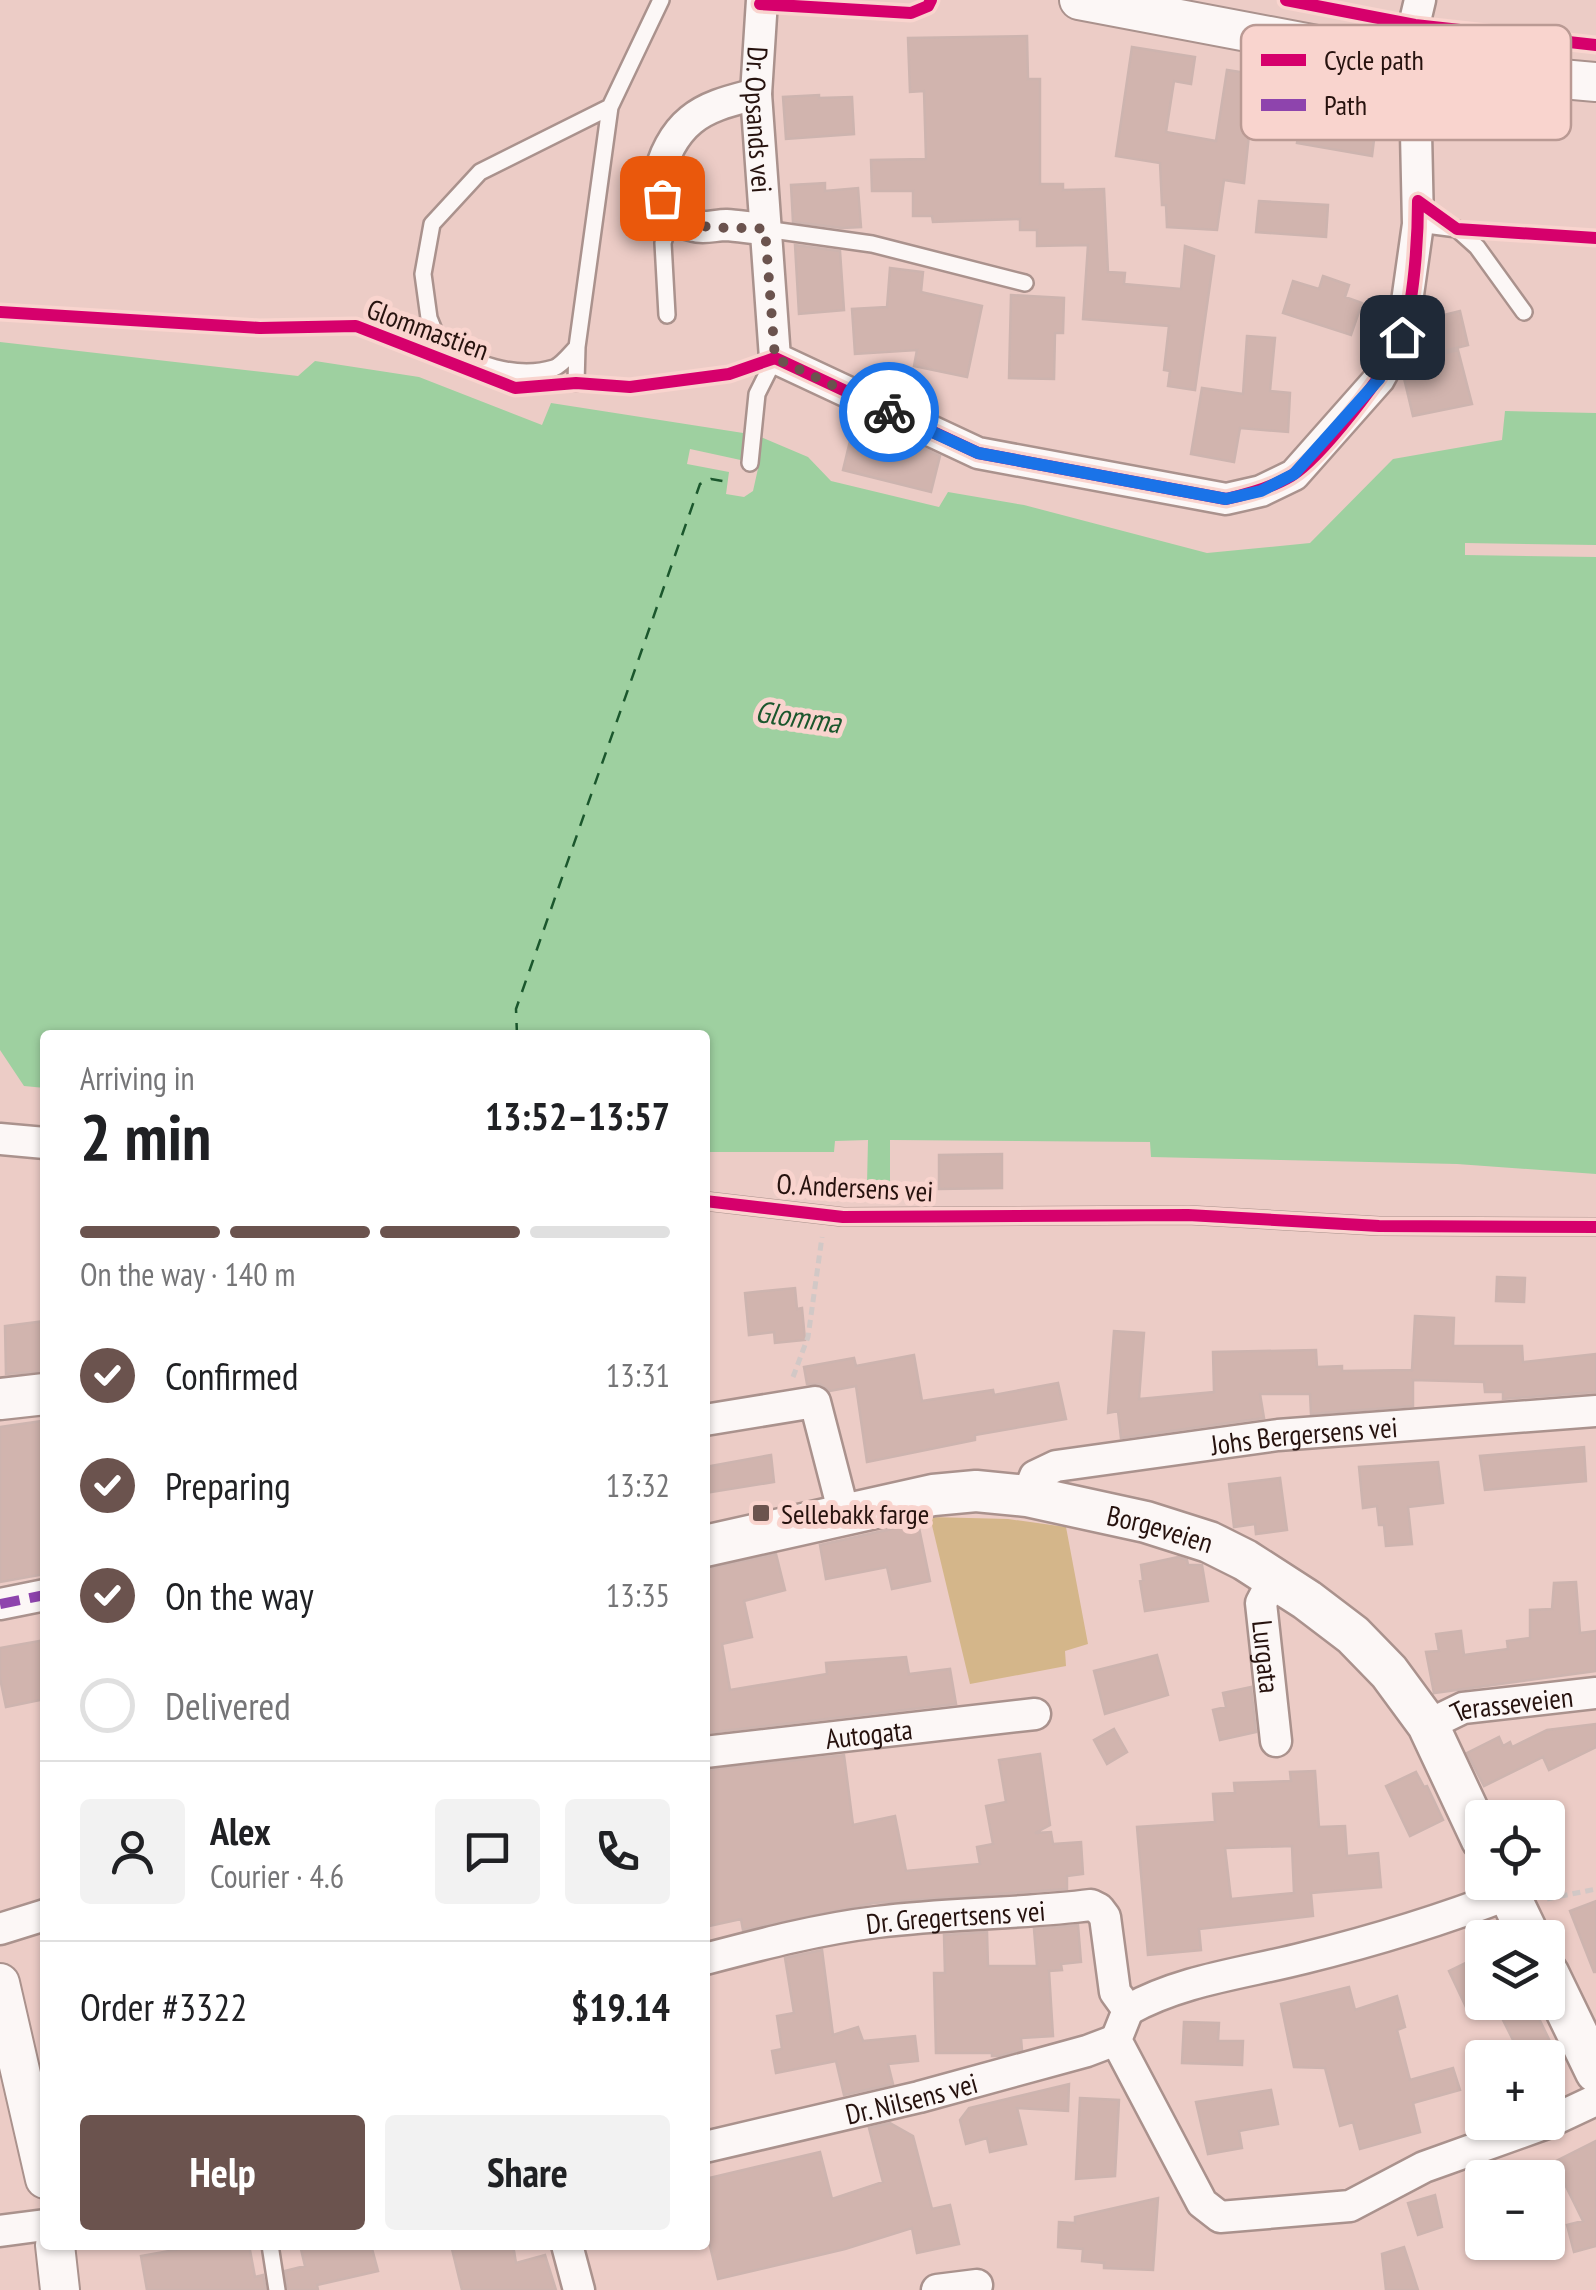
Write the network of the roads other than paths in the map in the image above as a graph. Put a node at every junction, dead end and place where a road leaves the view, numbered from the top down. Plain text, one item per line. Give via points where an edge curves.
1 (660, 0) edge
2 (762, 0) edge
3 (1079, 0) edge
4 (1420, 0) edge
5 (1421, 25) edge
6 (1241, 31) edge
7 (1571, 80) edge
8 (1596, 82) edge
9 (756, 94) junction
10 (610, 107) junction
11 (1416, 140) edge
12 (672, 215) junction
13 (1418, 224) junction
14 (765, 229) junction
15 (1026, 283) dead end
16 (1524, 312) dead end
17 (667, 315) dead end
18 (577, 347) junction
19 (775, 358) junction
20 (576, 382) dead end
21 (750, 462) dead end
22 (0, 1139) edge
23 (40, 1143) edge
24 (710, 1202) edge
25 (1596, 1227) edge
26 (40, 1395) edge
27 (0, 1399) edge
28 (1596, 1410) edge
29 (710, 1419) edge
30 (1028, 1496) junction
31 (844, 1514) junction
32 (710, 1545) edge
33 (1274, 1578) junction
34 (40, 1596) edge
35 (0, 1604) edge
36 (1596, 1693) edge
37 (1035, 1714) dead end
38 (1428, 1725) junction
39 (1276, 1741) dead end
40 (710, 1751) edge
41 (1465, 1804) edge
42 (1514, 1905) edge
43 (40, 1917) edge
44 (0, 1929) edge
45 (710, 1958) edge
46 (0, 1983) edge
47 (1565, 2009) edge
48 (1128, 2010) junction
49 (1116, 2040) junction
50 (1596, 2072) edge
51 (1596, 2100) edge
52 (710, 2146) edge
53 (40, 2157) edge
54 (40, 2226) edge
55 (0, 2230) edge
56 (56, 2250) edge
57 (271, 2250) edge
58 (568, 2250) edge
59 (977, 2285) dead end
60 (60, 2290) edge
61 (277, 2290) edge
62 (579, 2290) edge
63 (937, 2290) edge

1 - 10 lane
2 - 9 street, Dr. Opsands vei
3 - 6 street
4 - 5 street
7 - 8 street
9 - 12 street via 691,120 667,148 656,177
9 - 14 street, Dr. Opsands vei
10 - 18 lane
10 - 18 lane via 480,172 432,224 423,274 440,345 468,360 515,372 557,367
11 - 13 street
12 - 14 street via 694,226
12 - 17 lane via 663,243
13 - 16 lane via 1456,229
13 - 19 street via 1402,337 1379,379 1294,474 1226,499 978,453
14 - 15 lane via 872,244
14 - 19 street, Dr. Opsands vei
18 - 20 lane
19 - 21 lane via 756,394
22 - 23 street
24 - 25 lane, O. Andersens vei via 825,1215 1188,1215 1380,1226
26 - 27 main road
28 - 30 street, Johs Bergersens vei via 1278,1435 1056,1466 1035,1476
29 - 31 street via 815,1402
30 - 31 main road, Borgeveien via 962,1492
30 - 33 main road, Borgeveien via 1209,1542
31 - 32 main road, Borgeveien
33 - 38 main road, Borgeveien via 1353,1636
33 - 39 street, Lurgata via 1261,1603
34 - 35 street
36 - 38 street, Terasseveien via 1462,1708
37 - 40 street, Autogata
38 - 41 main road, Borgeveien
42 - 48 street via 1158,1993
43 - 44 street
45 - 48 street, Dr. Gregertsens vei via 879,1922 1092,1905 1105,1917 1116,1992
46 - 53 street
47 - 50 main road
48 - 49 street
49 - 51 street via 1202,2204 1220,2216 1350,2206 1424,2167
49 - 52 street, Dr. Nilsens vei
54 - 55 street
56 - 60 street
57 - 61 lane
58 - 62 street
59 - 63 street

